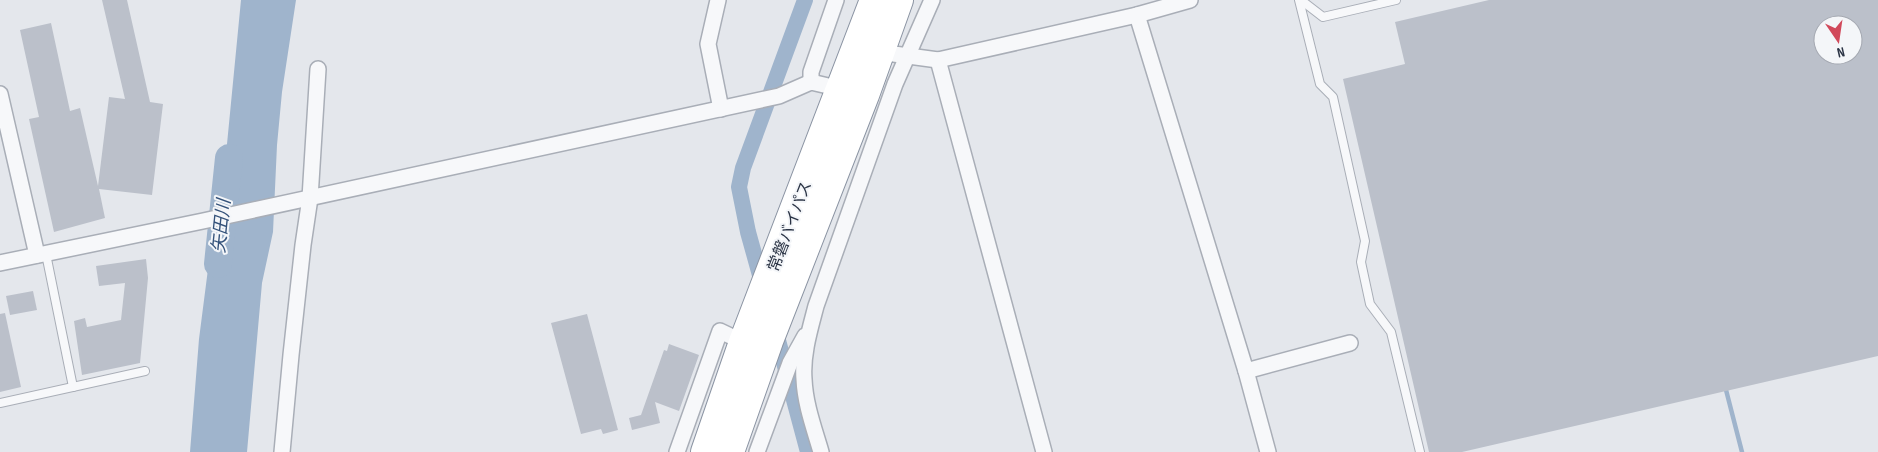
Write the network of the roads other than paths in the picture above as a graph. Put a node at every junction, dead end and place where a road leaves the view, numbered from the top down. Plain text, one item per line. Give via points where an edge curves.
1 (718, 0) edge
2 (836, 0) edge
3 (874, 0) edge
4 (899, 0) edge
5 (932, 0) edge
6 (1190, 0) edge
7 (1300, 0) edge
8 (1396, 0) edge
9 (1137, 15) junction
10 (879, 52) junction
11 (909, 56) junction
12 (938, 60) junction
13 (318, 69) dead end
14 (811, 82) junction
15 (841, 89) junction
16 (0, 94) edge
17 (721, 109) junction
18 (308, 198) junction
19 (42, 255) junction
20 (0, 263) edge
21 (769, 310) junction
22 (810, 328) junction
23 (756, 342) junction
24 (1350, 343) dead end
25 (1246, 371) junction
26 (145, 372) dead end
27 (73, 387) junction
28 (0, 403) edge
29 (282, 452) edge
30 (677, 452) edge
31 (704, 452) edge
32 (730, 452) edge
33 (757, 452) edge
34 (821, 452) edge
35 (1044, 452) edge
36 (1268, 452) edge
37 (1420, 452) edge

1 - 17 street via 708,44
2 - 14 street via 811,72
3 - 15 highway, 常磐バイパス
4 - 10 highway, 常磐バイパス
5 - 11 street
6 - 9 street
7 - 8 lane via 1323,17
7 - 37 lane via 1320,84 1333,96 1365,241 1361,262 1370,304 1390,332
9 - 12 street
9 - 25 street
10 - 11 street
10 - 21 highway, 常磐バイパス via 865,95
11 - 12 street
11 - 22 street via 895,84
12 - 35 street
13 - 18 street
14 - 15 street
14 - 17 street via 779,96
15 - 21 highway, 常磐バイパス via 769,278
16 - 19 street
17 - 18 street
18 - 19 street
18 - 29 street
19 - 20 street
19 - 27 lane
21 - 23 highway, 常磐バイパス
22 - 33 street via 790,363
22 - 34 street via 804,379
23 - 30 street via 720,330
23 - 31 highway, 常磐バイパス
23 - 32 highway, 常磐バイパス
24 - 25 street
25 - 36 street
26 - 27 lane
27 - 28 lane

